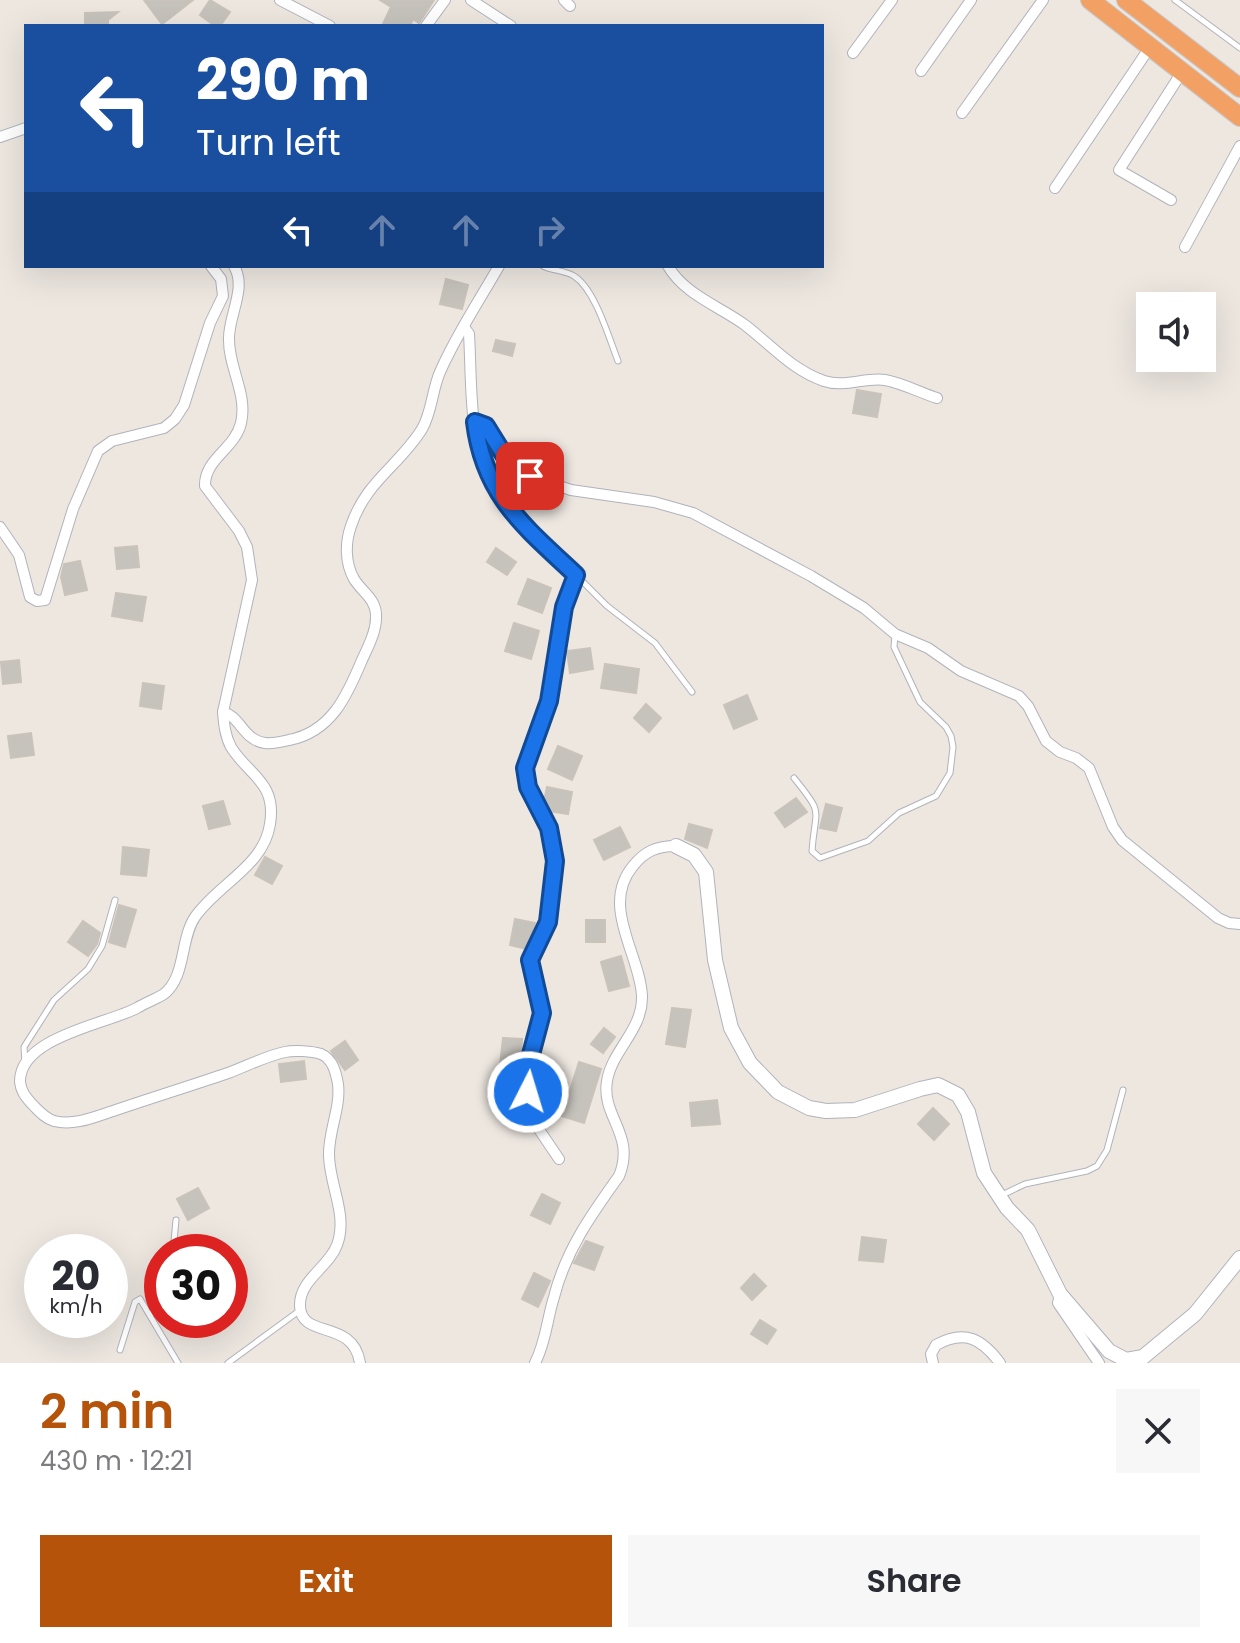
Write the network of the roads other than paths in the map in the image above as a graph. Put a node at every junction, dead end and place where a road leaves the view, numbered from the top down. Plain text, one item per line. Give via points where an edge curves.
1 (280, 0) edge
2 (445, 0) edge
3 (471, 0) edge
4 (892, 0) edge
5 (971, 0) edge
6 (1043, 0) edge
7 (1090, 0) edge
8 (1126, 0) edge
9 (1175, 0) edge
10 (326, 24) edge
11 (427, 24) edge
12 (508, 24) edge
13 (1150, 47) junction
14 (1240, 48) edge
15 (853, 53) dead end
16 (921, 71) dead end
17 (1182, 72) junction
18 (1240, 88) edge
19 (962, 113) dead end
20 (1240, 117) edge
21 (24, 129) edge
22 (0, 137) edge
23 (1240, 146) edge
24 (1055, 188) dead end
25 (1171, 200) dead end
26 (1185, 247) dead end
27 (213, 268) edge
28 (235, 268) edge
29 (498, 268) edge
30 (550, 268) edge
31 (669, 268) edge
32 (464, 327) junction
33 (618, 361) dead end
34 (937, 398) dead end
35 (475, 422) junction
36 (0, 527) edge
37 (576, 575) junction
38 (895, 634) junction
39 (692, 692) dead end
40 (223, 712) junction
41 (794, 778) dead end
42 (676, 846) joint
43 (115, 900) dead end
44 (1240, 924) edge
45 (25, 1064) junction
46 (1123, 1090) dead end
47 (559, 1159) dead end
48 (999, 1196) junction
49 (176, 1220) dead end
50 (175, 1234) edge
51 (1240, 1258) edge
52 (1060, 1294) junction
53 (144, 1305) edge
54 (300, 1310) junction
55 (164, 1338) edge
56 (120, 1350) dead end
57 (178, 1363) edge
58 (228, 1363) edge
59 (360, 1363) edge
60 (535, 1363) edge
61 (933, 1363) edge
62 (1000, 1363) edge
63 (1099, 1363) edge

1 - 10 street
2 - 11 street
3 - 12 street
4 - 15 street
5 - 16 street
6 - 19 street
7 - 13 highway
8 - 18 highway
9 - 14 lane
13 - 17 highway
13 - 24 street
17 - 20 highway
17 - 25 street via 1119,170
21 - 22 street
23 - 26 street
27 - 36 street via 221,279 223,296 184,405 164,428 112,441 98,451 73,509 45,600 30,597 19,555
28 - 40 street via 240,283 229,339 241,422 231,445 208,468 205,486 247,547 252,580
29 - 32 street
30 - 33 lane via 583,284
31 - 34 street via 689,290 743,324 797,369 839,385 884,380
32 - 35 street via 469,334
32 - 40 street via 439,375 424,426 368,491 351,525 349,567 373,601 377,619 338,708 317,731 274,743 254,740
35 - 37 street via 493,486
35 - 38 street via 486,426 504,455 530,476 571,490 693,513 811,576
37 - 39 lane via 655,643
37 - 47 street via 564,607 549,701 525,768 528,787 549,828 555,861 548,922 530,960 542,1013 529,1062 528,1092 538,1128
38 - 41 lane via 894,647 920,702 953,741 950,773 941,790 899,813 859,846 820,858 812,851 814,804
38 - 44 street via 972,677 1019,696 1046,741 1089,768 1122,840 1218,918
40 - 45 street via 232,749 267,793 270,824 259,852 194,918 165,993 79,1028
42 - 48 street via 694,855 706,872 715,960 731,1028 762,1077 793,1101 826,1111 855,1110 938,1085 949,1089 965,1104 984,1173
42 - 60 street via 646,853 625,880 621,923 642,998 637,1024 607,1082 609,1105 624,1144 623,1165 571,1247
43 - 45 lane via 102,946 88,969 54,1000 24,1047
45 - 54 street via 20,1086 24,1095 45,1118 69,1123 287,1051 327,1058 338,1090 329,1159 340,1236 331,1258 307,1286
46 - 48 lane via 1107,1150 1097,1166
48 - 52 street via 1028,1230
49 - 50 lane
51 - 52 street via 1195,1314 1135,1359 1109,1351
52 - 63 street via 1058,1303
53 - 56 lane via 136,1300
54 - 58 lane
54 - 59 street via 313,1326 350,1339
55 - 57 lane
61 - 62 street via 936,1345 956,1338 987,1345

